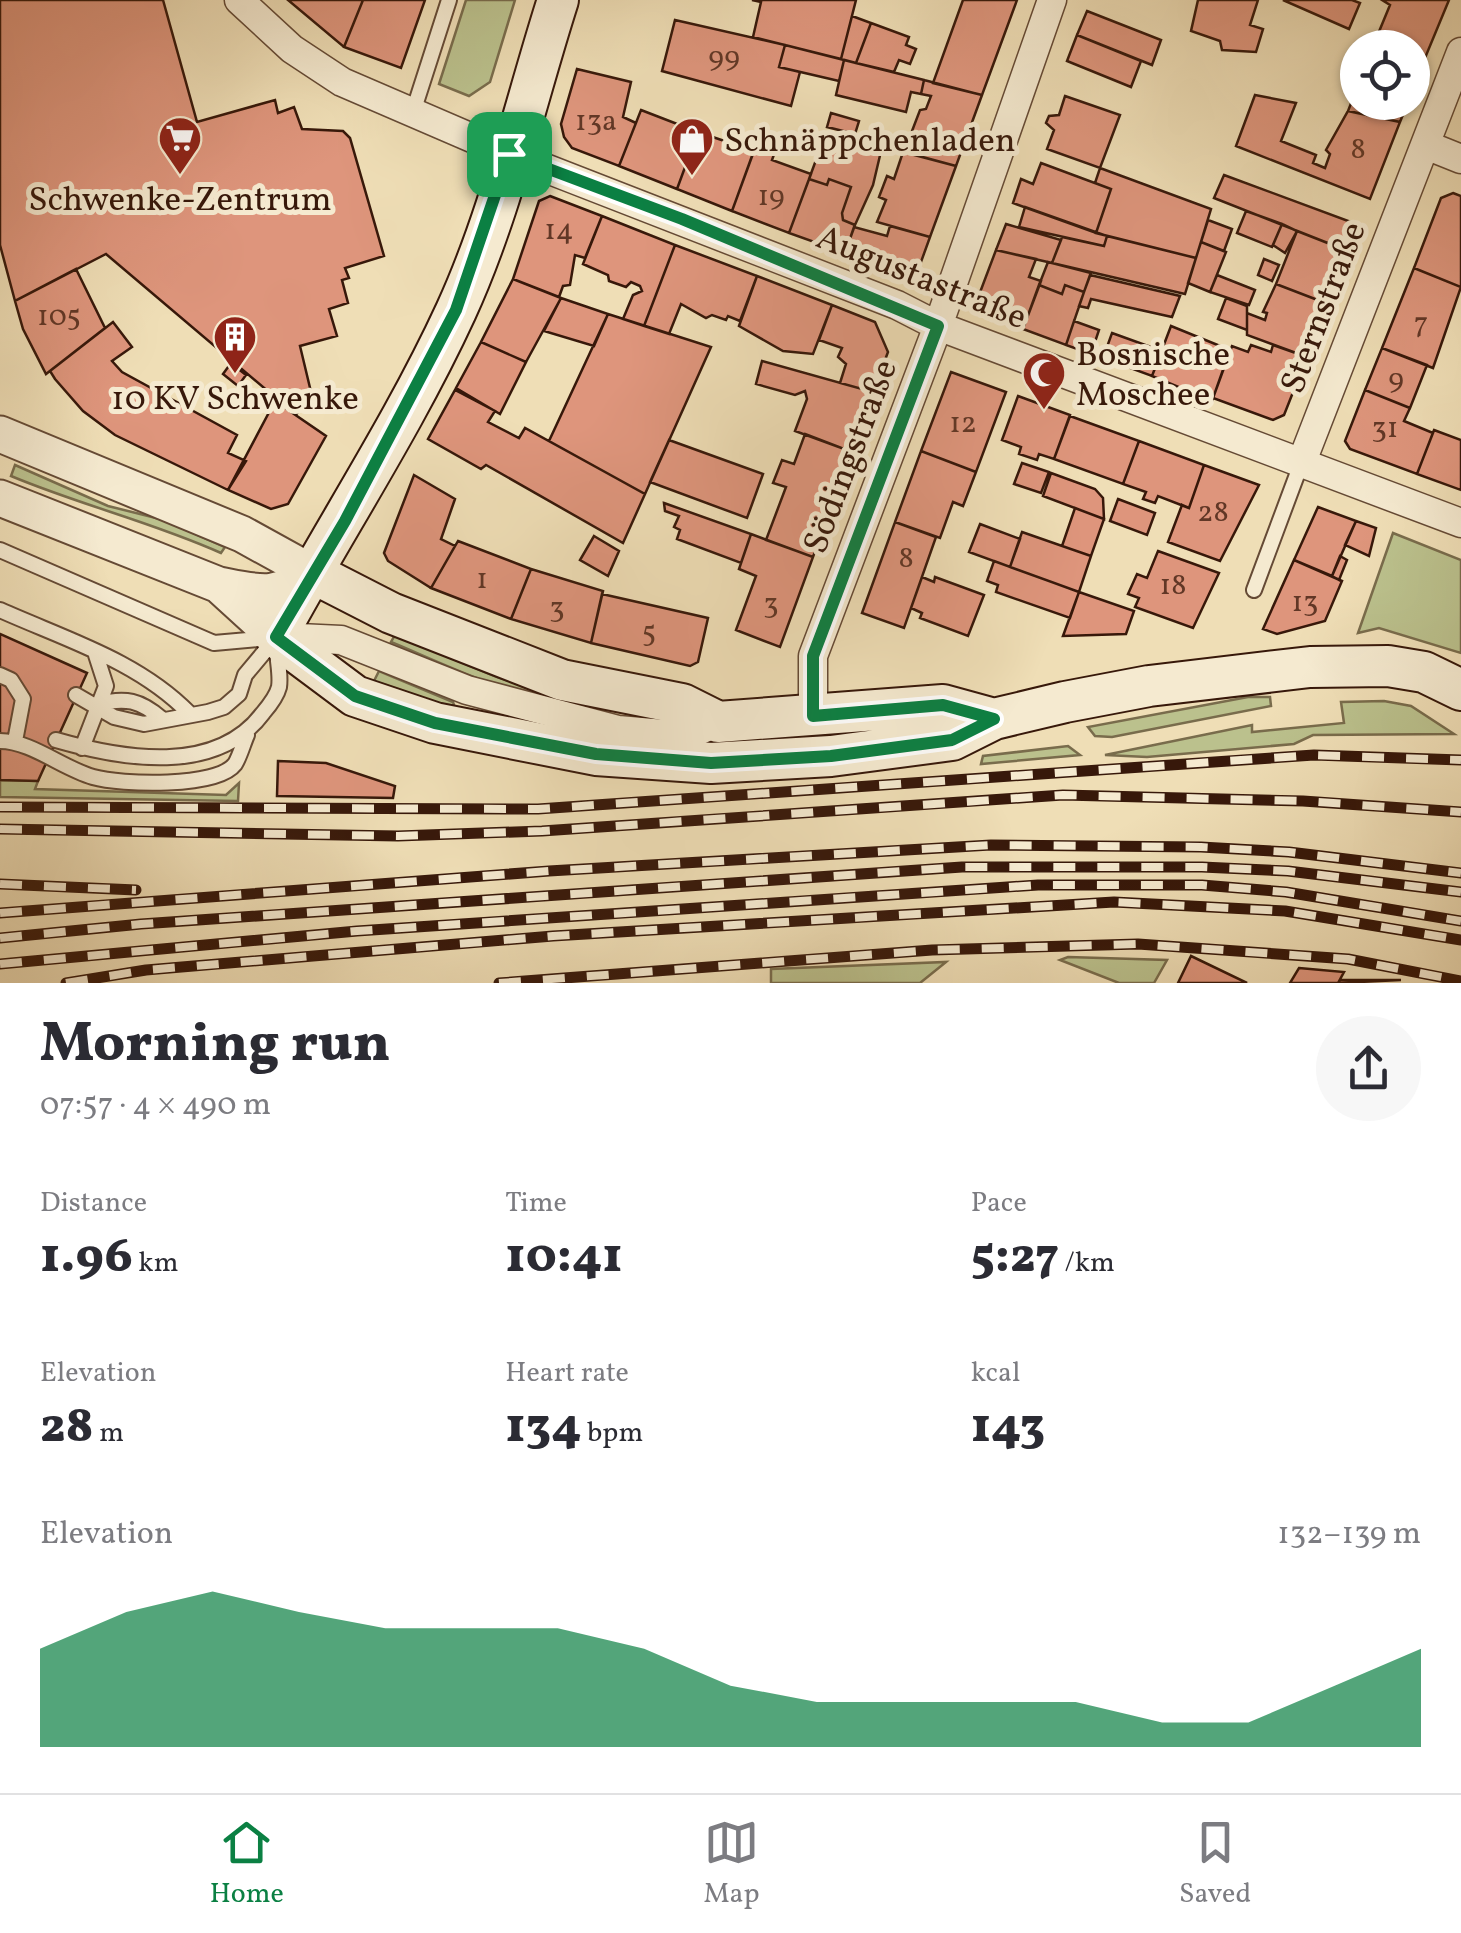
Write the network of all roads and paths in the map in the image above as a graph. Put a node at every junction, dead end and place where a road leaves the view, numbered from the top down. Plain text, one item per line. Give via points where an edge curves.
1 (240, 0) edge
2 (448, 0) edge
3 (558, 0) edge
4 (1052, 0) edge
5 (1461, 52) edge
6 (413, 112) junction
7 (1426, 145) junction
8 (509, 154) junction
9 (1461, 159) edge
10 (938, 326) junction
11 (0, 434) edge
12 (1301, 464) junction
13 (0, 498) edge
14 (1461, 523) edge
15 (0, 550) edge
16 (311, 572) junction
17 (219, 585) junction
18 (1254, 590) dead end
19 (0, 610) edge
20 (276, 637) junction
21 (96, 654) junction
22 (0, 676) edge
23 (1461, 690) edge
24 (76, 695) dead end
25 (98, 704) junction
26 (189, 714) junction
27 (813, 716) junction
28 (994, 719) junction
29 (718, 722) junction
30 (247, 735) junction
31 (56, 740) dead end
32 (8, 741) edge
33 (82, 748) junction

1 - 6 street, Augustastraße via 318,68
2 - 6 lane
3 - 8 main road
4 - 10 street, Södingstraße
5 - 7 street, Sternstraße
6 - 8 street, Augustastraße
7 - 9 street
7 - 12 street, Sternstraße
8 - 10 street, Augustastraße
8 - 16 main road via 456,310 345,521
10 - 12 street, Augustastraße
10 - 27 street, Södingstraße via 813,656
11 - 16 street via 242,534
12 - 14 street, Augustastraße
12 - 18 lane, Sternstraße
13 - 17 street
15 - 20 lane via 214,643
16 - 17 street via 286,591
16 - 20 main road
16 - 29 main road via 391,613 562,680 682,704
17 - 20 street
19 - 21 lane
20 - 26 lane via 224,707
20 - 28 main road via 355,696 435,723 596,754 711,763 831,756 952,740
20 - 29 street via 340,640 467,690 618,730 687,736
20 - 30 lane via 279,688
21 - 25 lane via 106,674
21 - 26 lane via 162,685
22 - 32 lane via 12,680 24,699
23 - 28 main road via 1424,672 1388,666 1310,668 1149,686
24 - 25 lane
25 - 26 lane via 114,717 144,724
25 - 33 lane
27 - 28 main road via 943,705
27 - 29 main road
30 - 32 lane via 234,766 212,780 97,778
30 - 33 lane via 172,757
31 - 33 lane

